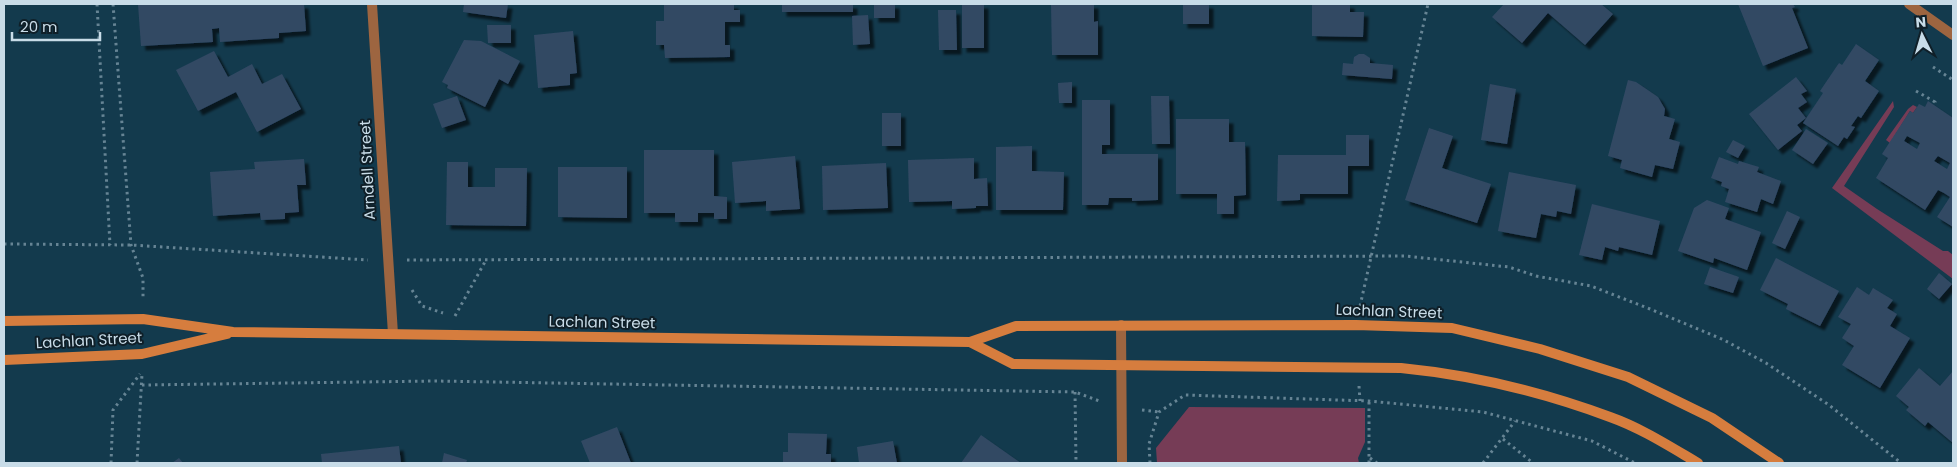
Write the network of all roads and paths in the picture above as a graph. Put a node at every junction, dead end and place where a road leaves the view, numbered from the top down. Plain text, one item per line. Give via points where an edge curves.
1 (97, 4) edge
2 (114, 4) edge
3 (372, 4) edge
4 (1428, 4) edge
5 (1909, 4) edge
6 (1953, 35) edge
7 (1934, 67) dead end
8 (1953, 80) edge
9 (1916, 91) dead end
10 (1933, 105) dead end
11 (4, 244) edge
12 (110, 245) junction
13 (131, 245) junction
14 (1371, 256) junction
15 (388, 260) junction
16 (407, 260) junction
17 (486, 260) junction
18 (407, 268) dead end
19 (143, 278) dead end
20 (408, 285) dead end
21 (4, 321) edge
22 (1121, 326) junction
23 (233, 332) junction
24 (393, 334) junction
25 (970, 342) junction
26 (4, 360) edge
27 (1121, 366) junction
28 (142, 372) dead end
29 (1369, 401) junction
30 (1516, 421) junction
31 (1503, 439) junction
32 (1370, 458) junction
33 (111, 463) edge
34 (137, 463) edge
35 (1076, 463) edge
36 (1122, 463) edge
37 (1150, 463) edge
38 (1369, 463) edge
39 (1378, 463) edge
40 (1483, 463) edge
41 (1533, 463) edge
42 (1635, 463) edge
43 (1698, 463) edge
44 (1779, 463) edge
45 (1901, 463) edge

1 - 12 path
2 - 13 path
3 - 15 street, Arndell Street
4 - 14 path
5 - 6 street
7 - 8 path
9 - 10 path via 1935,102
11 - 12 path
12 - 13 path
13 - 15 path
13 - 19 path
14 - 17 path
14 - 45 path via 1405,256 1509,267 1536,276 1591,286 1650,309 1724,340 1766,363 1829,405
15 - 16 path
15 - 24 street, Arndell Street
16 - 17 path
16 - 18 path
17 - 20 path via 455,317 422,306
21 - 23 street, Lachlan Street via 143,319
22 - 25 street, Lachlan Street via 1016,326
22 - 27 street
22 - 44 street, Lachlan Street via 1356,324 1452,328 1540,349 1628,377 1712,418
23 - 24 street, Lachlan Street
23 - 26 street, Lachlan Street via 142,354
24 - 25 street, Lachlan Street
25 - 27 street, Lachlan Street via 1013,364
27 - 36 street
27 - 43 street, Lachlan Street via 1401,368 1447,373 1529,391 1610,417 1650,435
28 - 33 path via 113,410
29 - 30 path via 1483,412
29 - 32 path
29 - 37 path via 1185,395 1159,412 1149,444
30 - 31 path
30 - 42 path via 1592,440
31 - 40 path
31 - 41 path
32 - 38 path
32 - 39 path
34 - 35 path via 142,385 436,381 1075,392

